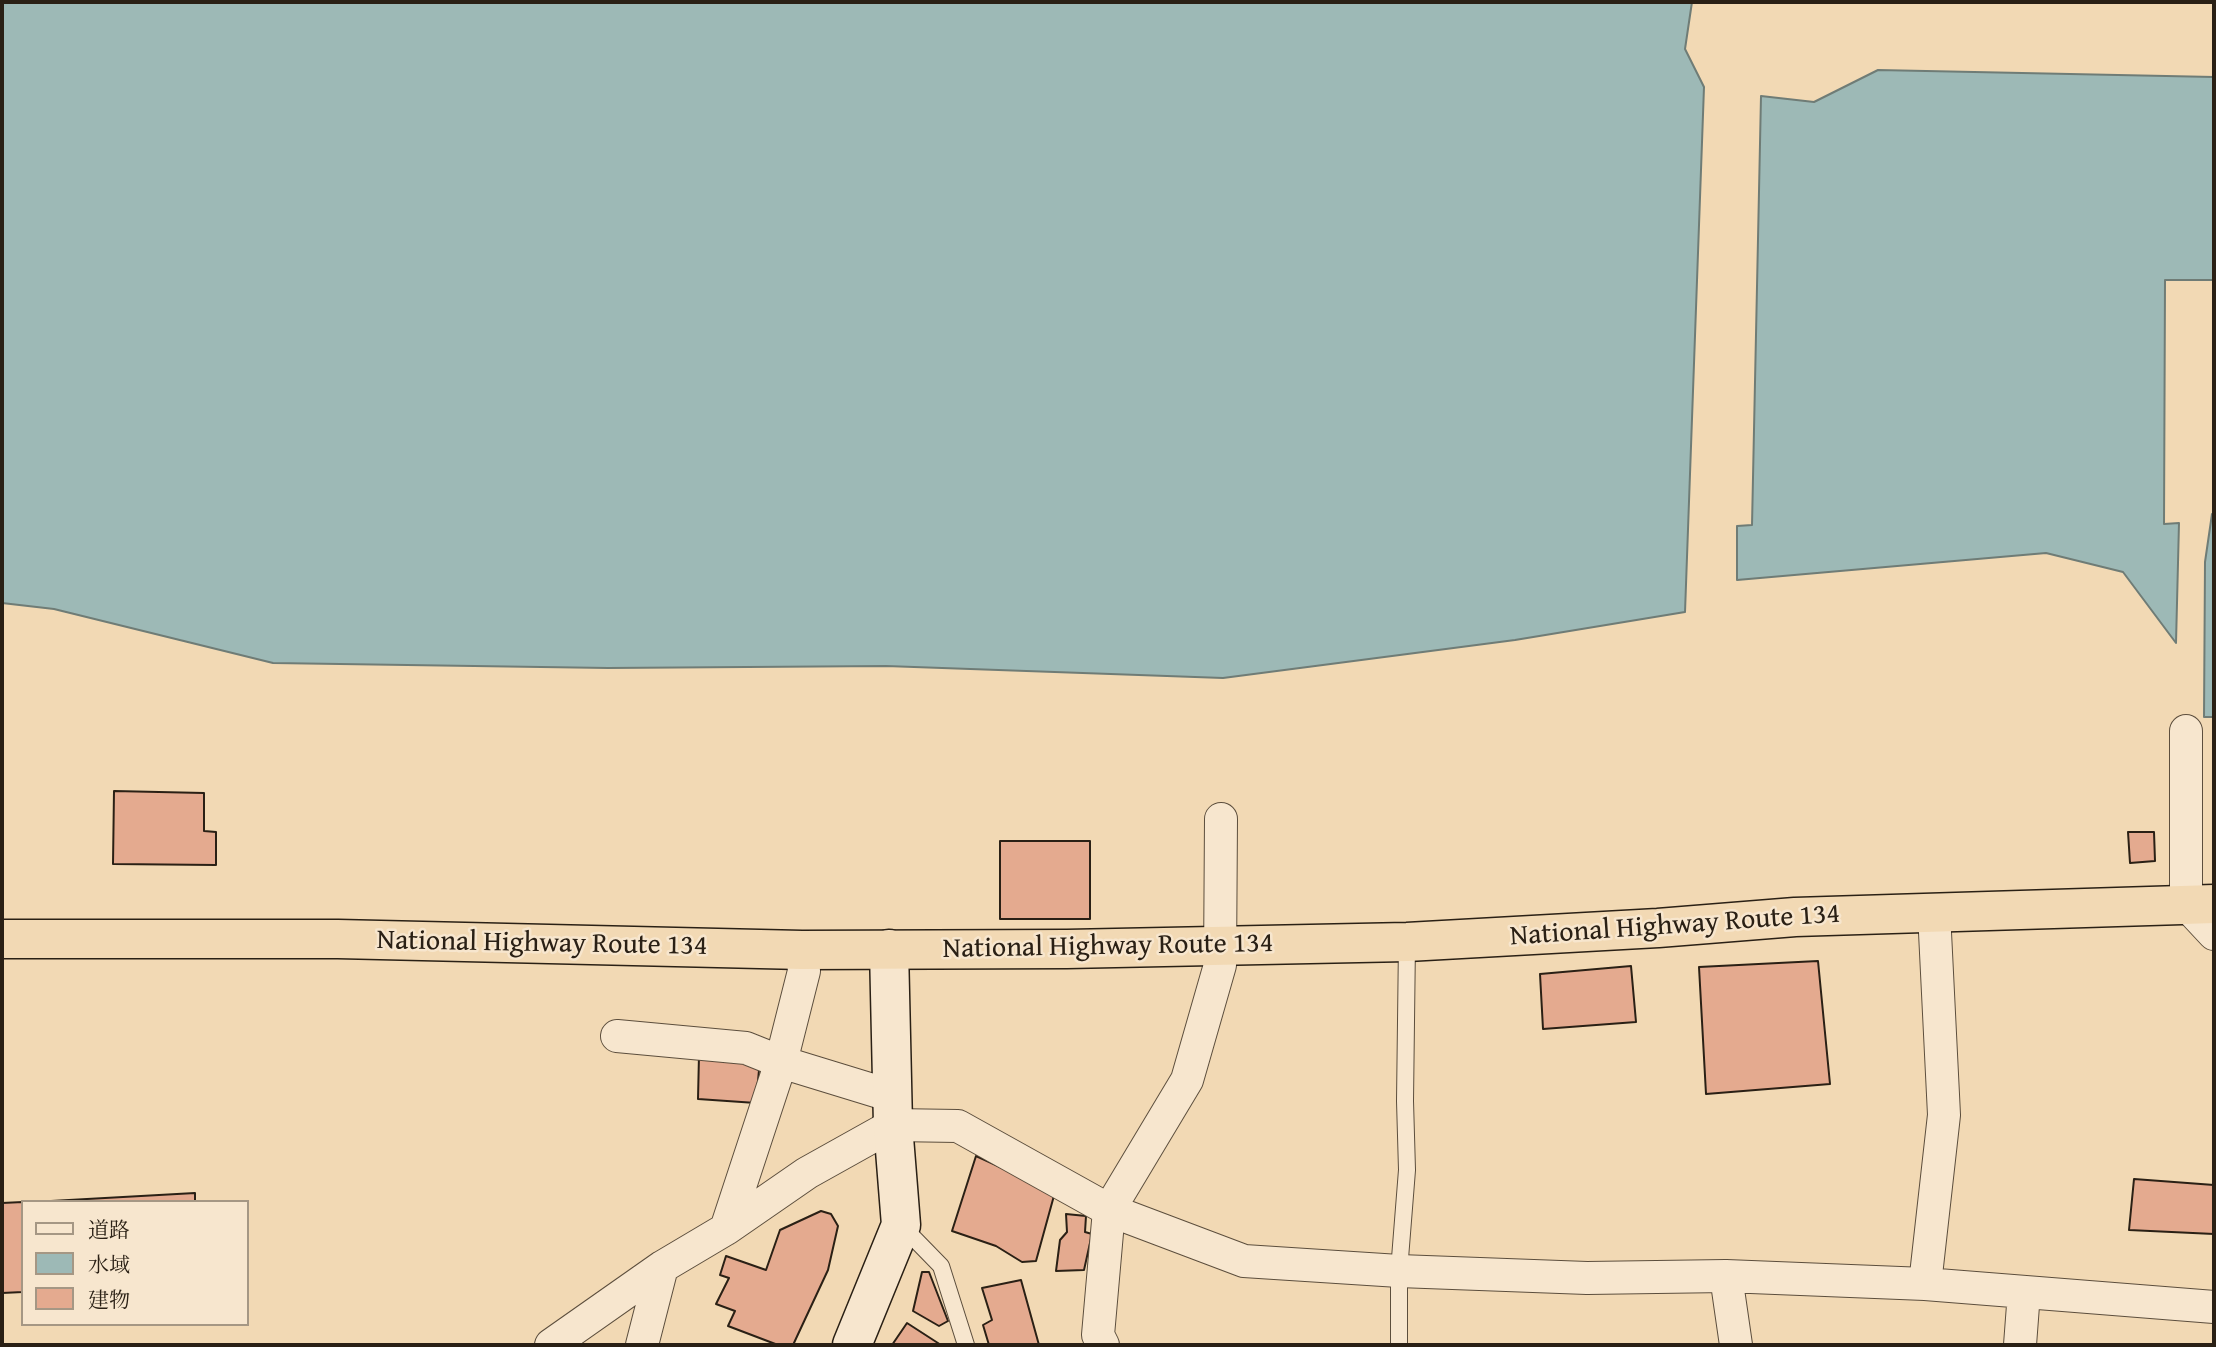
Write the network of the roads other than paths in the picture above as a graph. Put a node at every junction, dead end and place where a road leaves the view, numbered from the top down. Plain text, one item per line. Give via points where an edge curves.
1 (2186, 731) dead end
2 (1222, 819) dead end
3 (2200, 904) edge
4 (1934, 912) junction
5 (2214, 934) edge
6 (2, 939) edge
7 (1407, 942) junction
8 (1221, 946) junction
9 (889, 949) junction
10 (802, 950) junction
11 (617, 1036) dead end
12 (781, 1062) junction
13 (892, 1111) junction
14 (1109, 1210) junction
15 (901, 1225) junction
16 (726, 1229) junction
17 (662, 1268) junction
18 (1399, 1271) junction
19 (1726, 1276) junction
20 (1925, 1284) junction
21 (2024, 1292) junction
22 (2214, 1307) edge
23 (551, 1345) edge
24 (642, 1345) edge
25 (852, 1345) edge
26 (966, 1345) edge
27 (1103, 1345) edge
28 (1399, 1345) edge
29 (1736, 1345) edge
30 (2020, 1345) edge

1 - 3 street
2 - 8 street
3 - 4 highway, National Highway Route 134
3 - 5 street
4 - 7 highway, National Highway Route 134
4 - 20 street via 1944,1115
6 - 10 highway, National Highway Route 134 via 338,939
7 - 8 highway, National Highway Route 134
7 - 18 lane via 1407,1170
8 - 9 highway, National Highway Route 134
8 - 14 street via 1220,965 1187,1080
9 - 10 highway, National Highway Route 134
9 - 13 street
10 - 12 street via 804,971
11 - 12 street via 746,1048
12 - 13 street
12 - 16 street
13 - 14 street via 958,1126
13 - 15 street
13 - 16 street
14 - 18 street via 1244,1261
14 - 27 street via 1098,1335
15 - 25 street
15 - 26 lane via 941,1266
16 - 17 street
17 - 23 street
17 - 24 street
18 - 19 street via 1587,1278
18 - 28 lane
19 - 20 street
19 - 29 street
20 - 21 street
21 - 22 street
21 - 30 street

